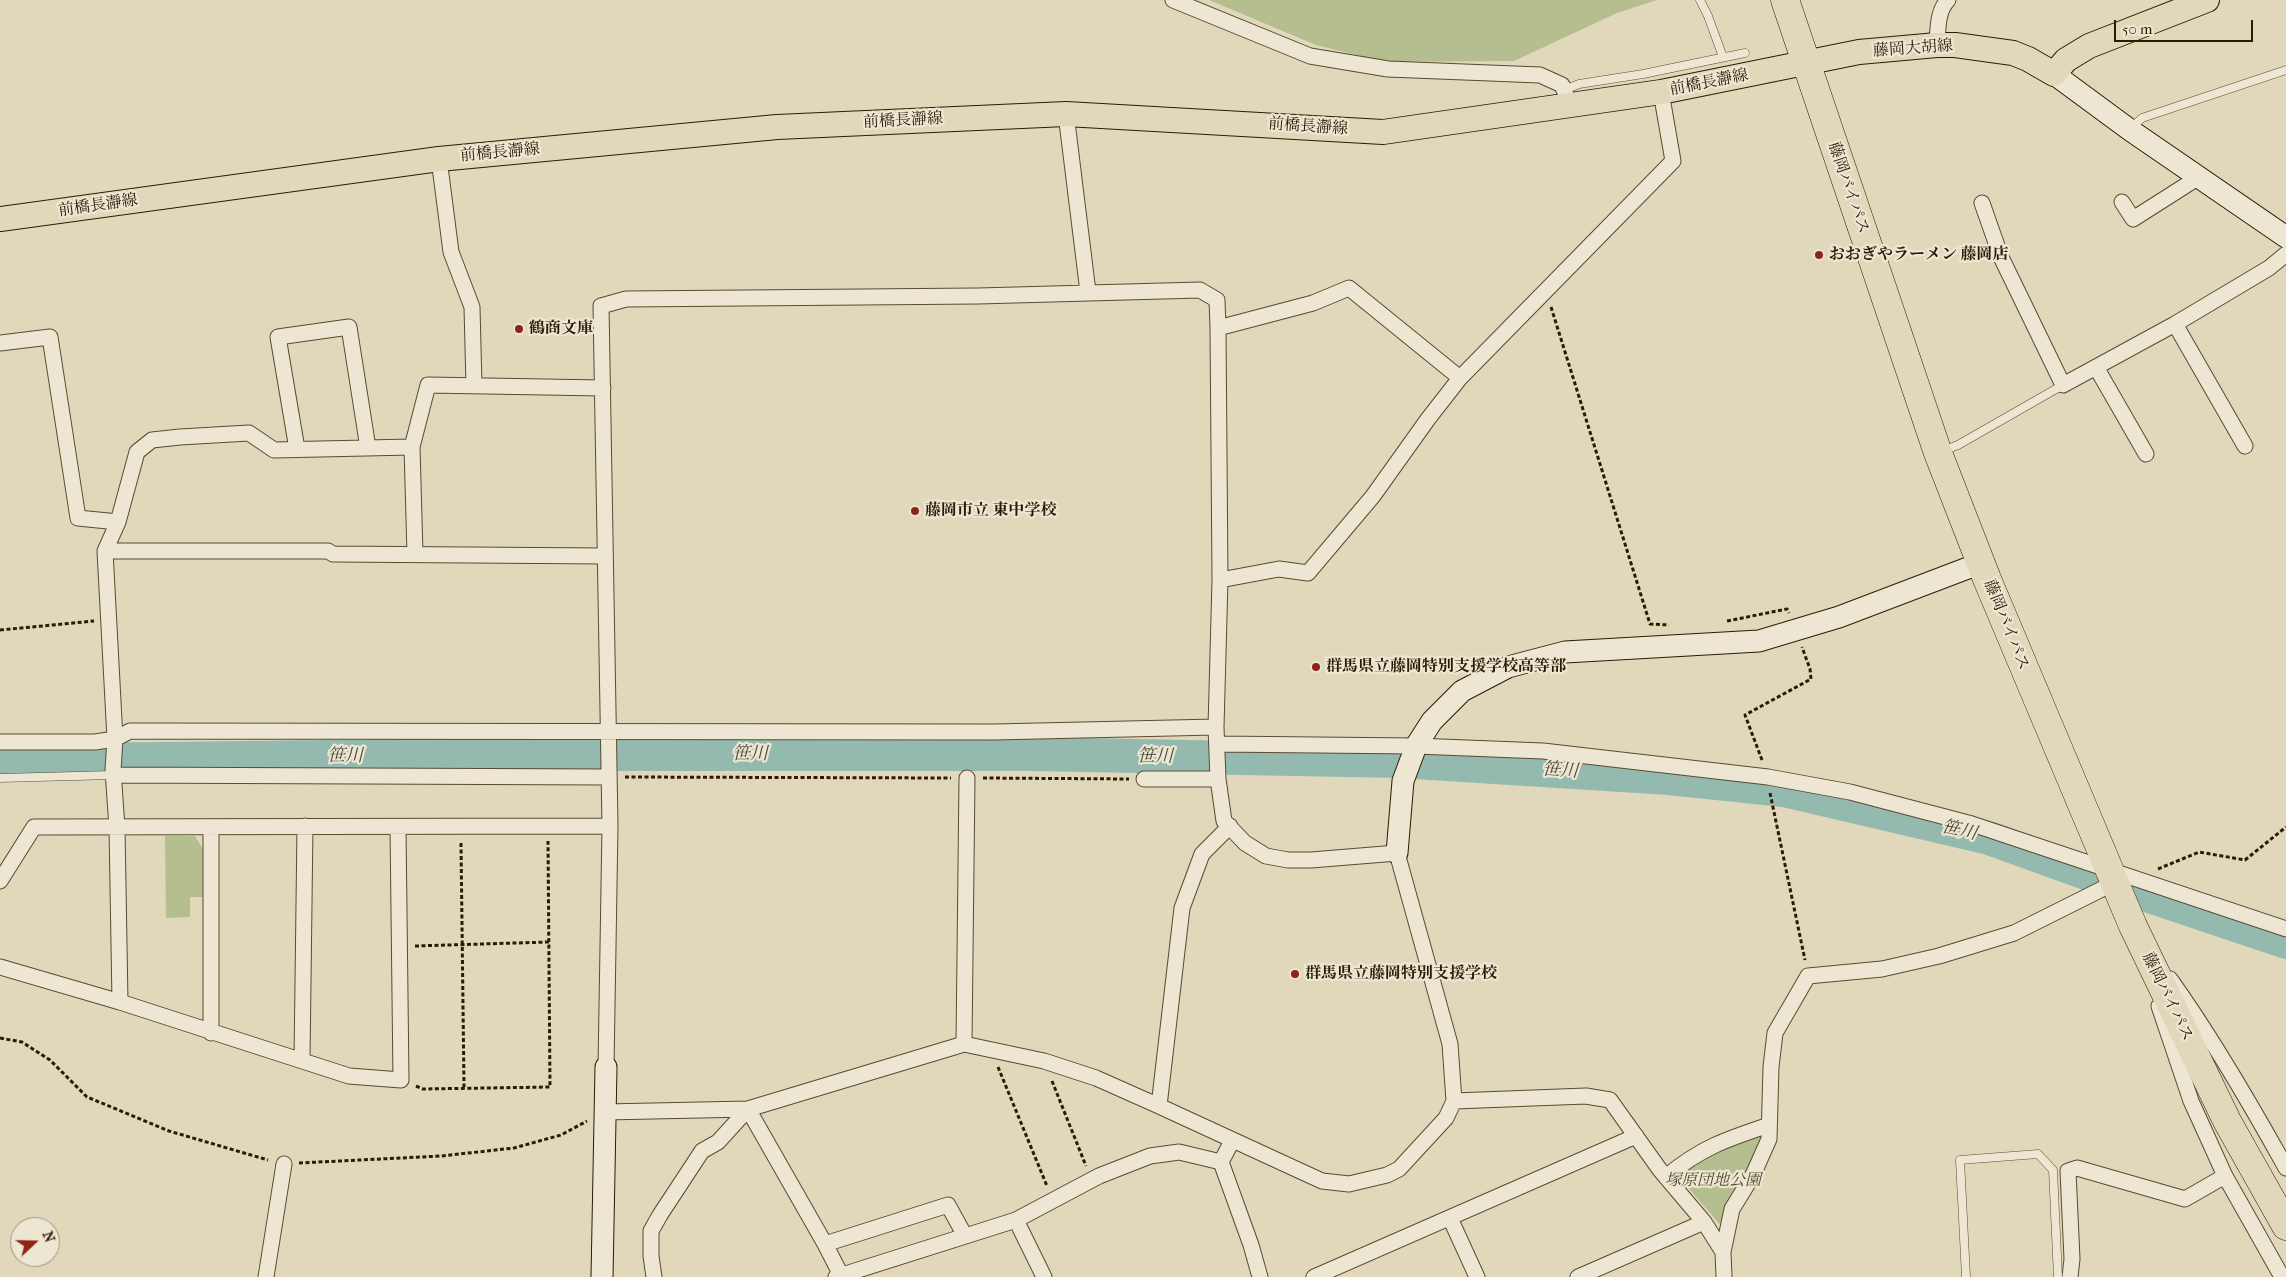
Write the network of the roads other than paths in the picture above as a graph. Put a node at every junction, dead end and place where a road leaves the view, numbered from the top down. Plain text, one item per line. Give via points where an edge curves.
1 (1173, 0) edge
2 (1700, 0) edge
3 (1785, 0) edge
4 (1948, 0) edge
5 (2208, 0) edge
6 (1937, 45) junction
7 (1745, 53) dead end
8 (1723, 57) junction
9 (1805, 62) junction
10 (2286, 70) edge
11 (2054, 74) junction
12 (1661, 92) junction
13 (1567, 98) junction
14 (1066, 114) junction
15 (2130, 130) junction
16 (439, 159) junction
17 (2199, 178) junction
18 (2122, 202) dead end
19 (1982, 203) dead end
20 (0, 219) edge
21 (2286, 237) edge
22 (2286, 254) edge
23 (1088, 292) junction
24 (2175, 324) junction
25 (1218, 328) junction
26 (0, 343) edge
27 (2096, 367) junction
28 (1460, 378) junction
29 (2063, 385) junction
30 (474, 386) junction
31 (603, 388) junction
32 (2245, 446) dead end
33 (412, 447) junction
34 (368, 448) junction
35 (296, 449) junction
36 (1938, 453) junction
37 (2146, 454) dead end
38 (118, 522) junction
39 (105, 551) junction
40 (415, 554) junction
41 (605, 556) junction
42 (1981, 563) junction
43 (1220, 580) junction
44 (1216, 727) junction
45 (608, 739) junction
46 (0, 742) edge
47 (115, 744) junction
48 (1218, 744) junction
49 (1416, 746) junction
50 (113, 772) junction
51 (609, 773) junction
52 (0, 778) edge
53 (968, 778) road end
54 (1144, 779) road end
55 (1218, 779) junction
56 (305, 826) junction
57 (610, 826) junction
58 (1230, 826) junction
59 (398, 827) junction
60 (117, 828) junction
61 (211, 828) junction
62 (1398, 853) junction
63 (2111, 877) junction
64 (0, 881) edge
65 (2133, 926) junction
66 (2286, 929) edge
67 (0, 967) edge
68 (120, 1002) junction
69 (211, 1033) junction
70 (964, 1044) junction
71 (302, 1060) junction
72 (606, 1067) joint
73 (1454, 1101) junction
74 (1158, 1106) junction
75 (748, 1109) junction
76 (605, 1112) junction
77 (1769, 1125) junction
78 (1636, 1136) junction
79 (1232, 1141) junction
80 (1221, 1162) junction
81 (284, 1164) road end
82 (2286, 1168) edge
83 (2225, 1176) junction
84 (1666, 1177) junction
85 (1450, 1218) junction
86 (1016, 1220) junction
87 (1704, 1222) junction
88 (2286, 1226) edge
89 (965, 1236) junction
90 (825, 1244) junction
91 (1723, 1252) junction
92 (839, 1276) edge
93 (266, 1277) edge
94 (602, 1277) edge
95 (654, 1277) edge
96 (1044, 1277) edge
97 (1260, 1277) edge
98 (1314, 1277) edge
99 (1477, 1277) edge
100 (1578, 1277) edge
101 (1724, 1277) edge
102 (1966, 1277) edge
103 (2058, 1277) edge
104 (2070, 1277) edge
105 (2282, 1277) edge

1 - 13 street via 1310,56 1388,69 1540,75 1562,85
2 - 8 lane
3 - 9 highway, 藤岡バイパス
4 - 6 street via 1938,20
5 - 11 main road via 2076,52
6 - 9 main road, 藤岡大胡線 via 1859,52
6 - 11 main road, 藤岡大胡線 via 2013,54
7 - 8 lane
8 - 13 lane via 1579,84
9 - 12 main road, 前橋長瀞線
9 - 36 highway, 藤岡バイパス
10 - 15 lane via 2142,118
11 - 15 street
12 - 13 main road, 前橋長瀞線
12 - 28 street via 1673,161
13 - 14 main road, 前橋長瀞線 via 1383,132
14 - 16 main road, 前橋長瀞線 via 777,127
14 - 23 street
15 - 17 street
16 - 20 main road, 前橋長瀞線
16 - 30 street via 451,252 472,308
17 - 18 street via 2133,219
17 - 21 street
19 - 29 street via 2001,257
22 - 24 street via 2269,268
23 - 25 street via 1200,290 1217,300
23 - 31 street via 626,299 601,306
24 - 27 street
24 - 32 street
25 - 28 street via 1313,303 1349,288
25 - 43 street
26 - 38 street via 50,337 78,518
27 - 29 street
27 - 37 street
28 - 43 street via 1373,496 1308,573 1279,569
29 - 36 lane via 1958,445
30 - 31 street
30 - 33 street via 428,385
31 - 41 street
33 - 34 street
33 - 40 street
34 - 35 street
34 - 35 street via 349,326 278,337
35 - 38 street via 274,450 249,433 152,440 137,452
36 - 42 highway, 藤岡バイパス
38 - 39 street
39 - 40 street via 328,550 333,554
39 - 47 street
40 - 41 street
41 - 45 street
42 - 49 street via 1839,617 1760,641 1565,652 1508,667 1462,691 1432,721
42 - 63 highway, 藤岡バイパス
43 - 44 street
44 - 45 street
44 - 48 street
45 - 47 street via 130,731
45 - 51 street
46 - 47 street
47 - 50 street
48 - 49 street
48 - 55 street
49 - 62 street via 1403,781
49 - 63 street via 1543,751 1768,777 1850,792 1972,824
50 - 51 street
50 - 52 lane
50 - 60 street
51 - 57 street
53 - 70 street
54 - 55 street
55 - 58 street via 1224,821
56 - 59 street
56 - 61 street
56 - 71 street
57 - 59 street
57 - 72 street
58 - 62 street via 1245,842 1266,856 1288,860
58 - 74 street via 1202,854 1182,908
59 - 71 street via 401,1080 349,1076
60 - 61 street
60 - 64 street via 34,828
60 - 68 street
61 - 69 street
62 - 73 street via 1450,1044
63 - 65 highway, 藤岡バイパス
63 - 66 street via 2143,882
63 - 77 street via 2014,933 1882,969 1808,976 1775,1033
65 - 82 street via 2202,1024
65 - 83 street via 2191,1101
65 - 88 highway, 藤岡バイパス via 2227,1122
67 - 68 street
68 - 69 street
69 - 71 street
70 - 74 street via 1044,1061 1096,1078
70 - 75 street
72 - 76 street
73 - 78 street via 1586,1096 1610,1100
73 - 79 street via 1446,1118 1399,1169 1349,1184 1322,1180
74 - 79 street
75 - 76 street
75 - 90 street
75 - 95 street via 718,1142 702,1151 651,1231
76 - 94 street
77 - 84 street via 1726,1139 1688,1158
77 - 91 street via 1769,1139 1753,1175 1732,1209
78 - 84 street
78 - 85 street
79 - 80 street
80 - 86 street via 1178,1152 1150,1156 1092,1180
80 - 97 street
81 - 93 street
83 - 104 street via 2185,1199 2077,1168 2068,1171
83 - 105 street
84 - 87 street
85 - 98 street
85 - 99 street
86 - 89 street
86 - 96 street
87 - 91 street
87 - 100 street
89 - 90 street via 948,1204
89 - 92 street
90 - 92 street
91 - 101 street
102 - 103 lane via 1960,1160 2038,1154 2053,1170

